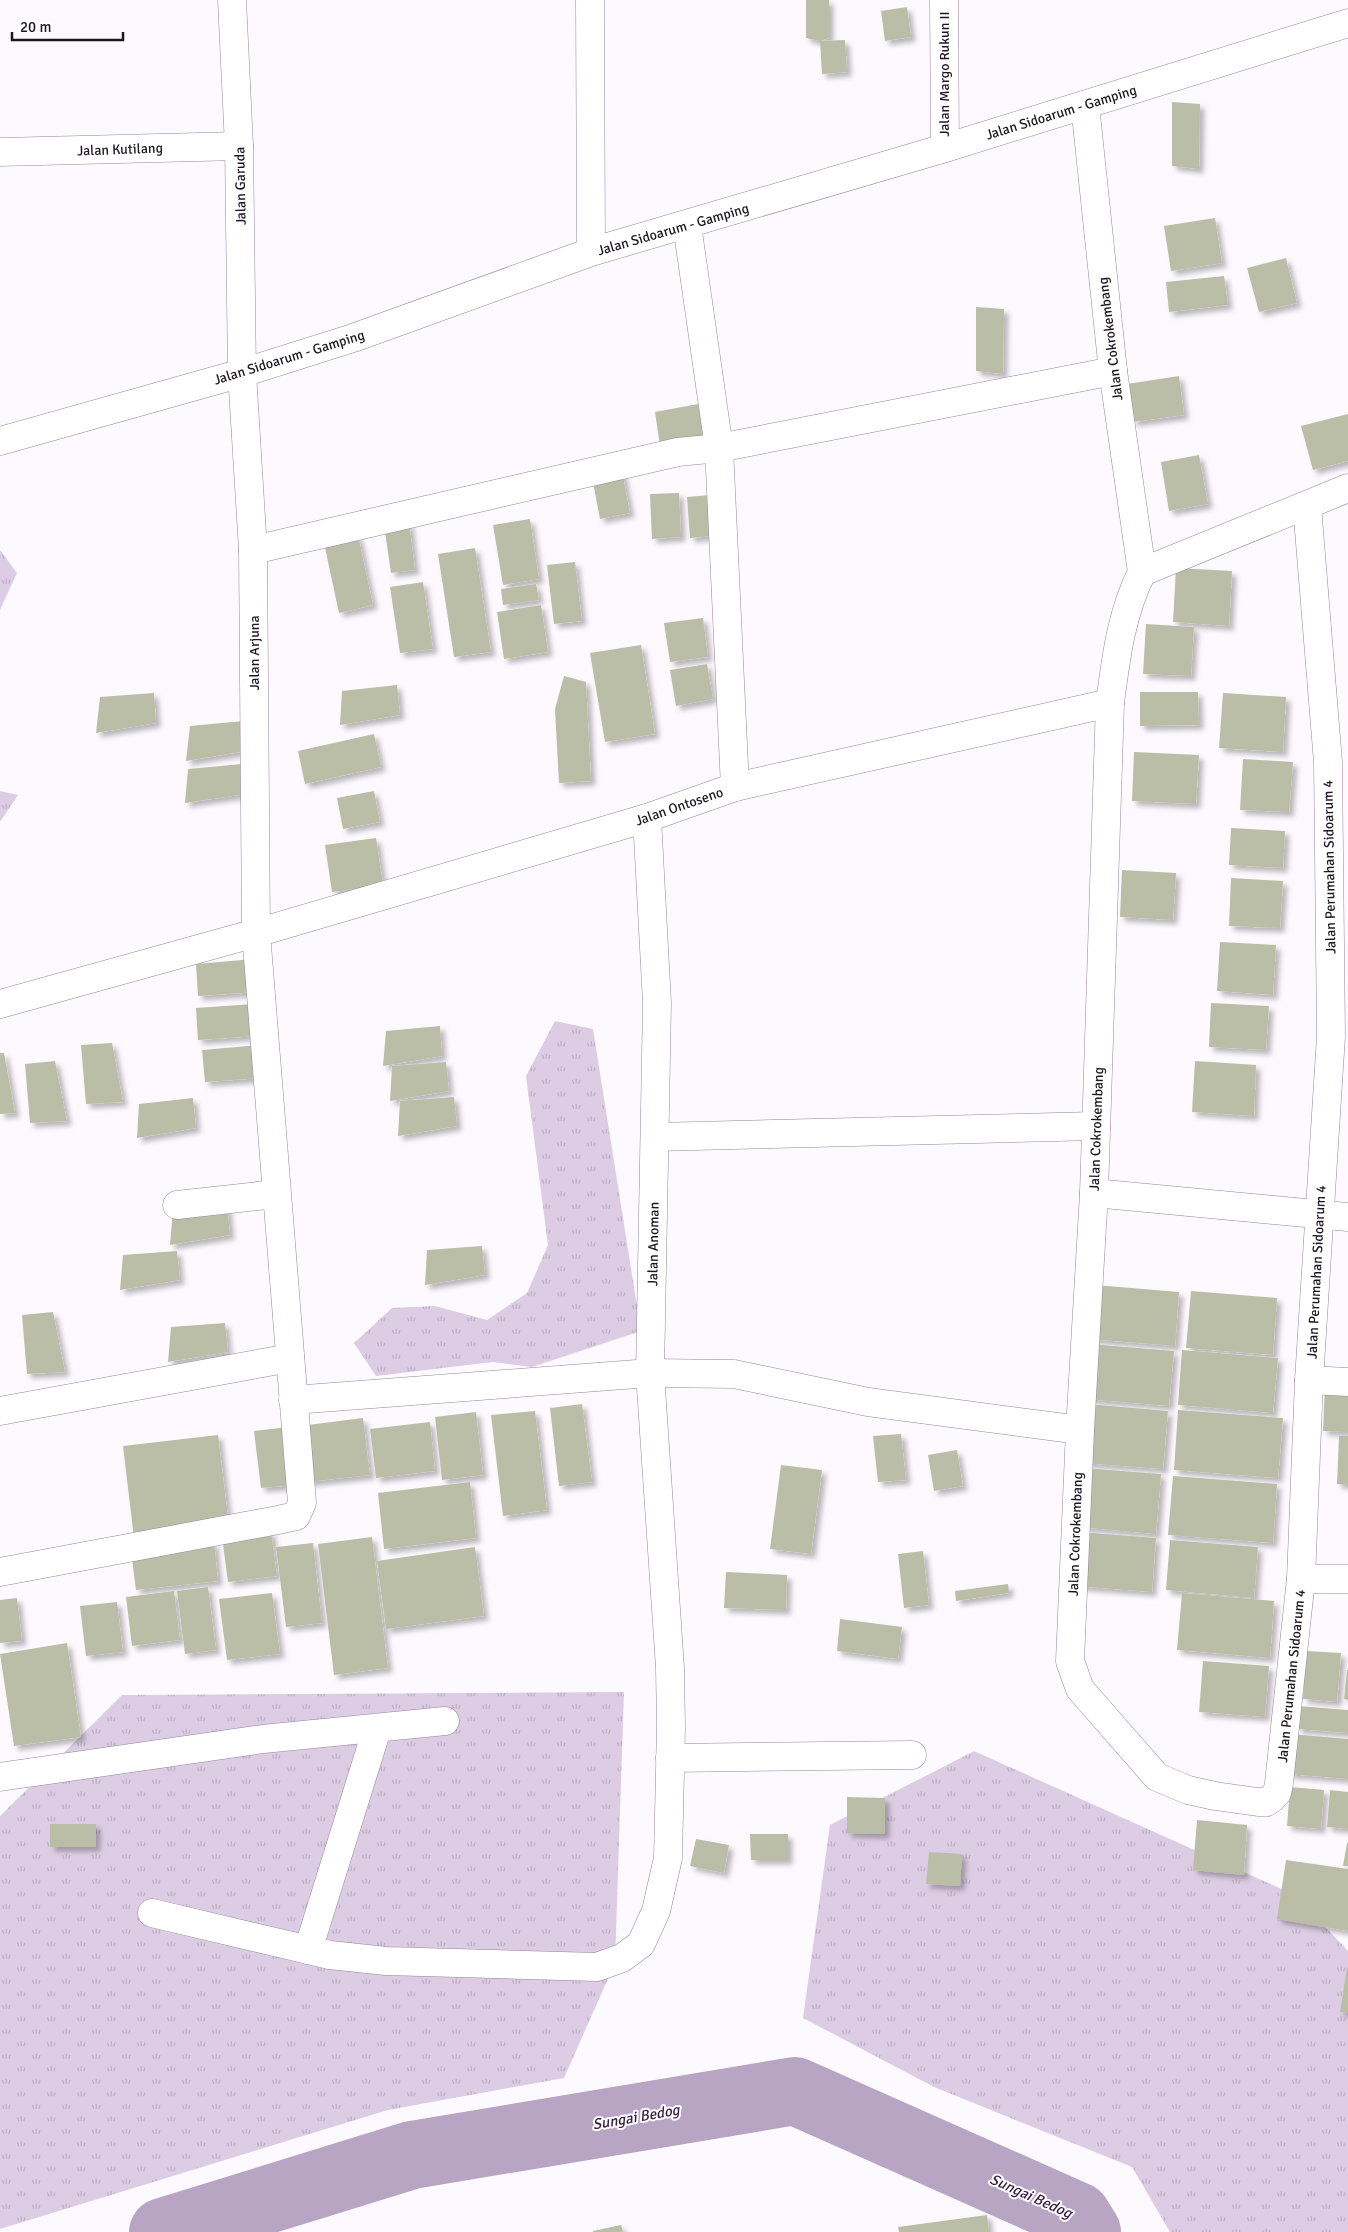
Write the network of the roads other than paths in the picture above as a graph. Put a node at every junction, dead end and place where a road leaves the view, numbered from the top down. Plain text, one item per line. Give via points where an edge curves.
1 (232, 0) edge
2 (590, 0) edge
3 (944, 0) edge
4 (1348, 23) edge
5 (1085, 105) junction
6 (239, 146) junction
7 (945, 148) junction
8 (0, 152) edge
9 (688, 225) junction
10 (591, 252) junction
11 (1113, 371) junction
12 (242, 373) junction
13 (0, 442) edge
14 (719, 448) junction
15 (1348, 488) edge
16 (1307, 506) junction
17 (253, 550) junction
18 (1142, 572) junction
19 (1110, 703) junction
20 (735, 787) junction
21 (647, 818) junction
22 (256, 933) junction
23 (0, 1004) edge
24 (1096, 1126) junction
25 (656, 1137) junction
26 (1094, 1193) junction
27 (276, 1194) junction
28 (177, 1205) dead end
29 (1319, 1215) junction
30 (1348, 1217) edge
31 (290, 1358) junction
32 (650, 1373) junction
33 (1310, 1380) junction
34 (1348, 1382) edge
35 (293, 1400) junction
36 (0, 1411) edge
37 (1080, 1430) junction
38 (0, 1572) edge
39 (1301, 1579) junction
40 (1348, 1579) edge
41 (1080, 1689) joint
42 (445, 1721) dead end
43 (377, 1729) junction
44 (912, 1755) dead end
45 (670, 1758) junction
46 (0, 1777) edge
47 (152, 1913) dead end
48 (308, 1950) junction

1 - 6 street, Jalan Garuda
2 - 10 street
3 - 7 street, Jalan Margo Rukun II
4 - 5 street, Jalan Sidoarum - Gamping
5 - 7 street, Jalan Sidoarum - Gamping
5 - 11 street, Jalan Cokrokembang
6 - 8 street, Jalan Kutilang
6 - 12 street, Jalan Garuda
7 - 9 street, Jalan Sidoarum - Gamping
9 - 10 street, Jalan Sidoarum - Gamping
9 - 14 street
10 - 12 street, Jalan Sidoarum - Gamping via 353,338
11 - 14 street
11 - 18 street, Jalan Cokrokembang
12 - 13 street, Jalan Sidoarum - Gamping
12 - 17 street, Jalan Arjuna
14 - 17 street via 678,452
14 - 20 street
15 - 16 street
16 - 18 street
16 - 29 street, Jalan Perumahan Sidoarum 4 via 1328,762 1331,1036
17 - 22 street, Jalan Arjuna
18 - 19 street, Jalan Cokrokembang via 1120,630
19 - 20 street, Jalan Ontoseno
19 - 24 street, Jalan Cokrokembang
20 - 21 street, Jalan Ontoseno
21 - 22 street, Jalan Ontoseno
21 - 25 street, Jalan Anoman via 656,1004
22 - 23 street, Jalan Ontoseno
22 - 27 street, Jalan Arjuna
24 - 25 street
24 - 26 street, Jalan Cokrokembang
25 - 32 street, Jalan Anoman
26 - 29 street
26 - 37 street, Jalan Cokrokembang
27 - 28 street
27 - 31 street, Jalan Arjuna
29 - 30 street
29 - 33 street, Jalan Perumahan Sidoarum 4
31 - 35 street, Jalan Arjuna
31 - 36 street
32 - 35 street
32 - 37 street via 734,1374 868,1402
32 - 45 street, Jalan Anoman via 670,1668
33 - 34 street
33 - 39 street, Jalan Perumahan Sidoarum 4
35 - 38 street, Jalan Arjuna via 302,1503 296,1516
37 - 41 street, Jalan Cokrokembang via 1070,1661
39 - 40 street
39 - 41 street, Jalan Perumahan Sidoarum 4 via 1279,1783 1277,1793 1266,1802 1188,1790 1157,1777
42 - 43 street
43 - 46 street via 263,1739
43 - 48 street
44 - 45 street
45 - 48 street, Jalan Anoman via 668,1858 656,1911 641,1944 622,1958 597,1967 481,1965 386,1962
47 - 48 street, Jalan Anoman

